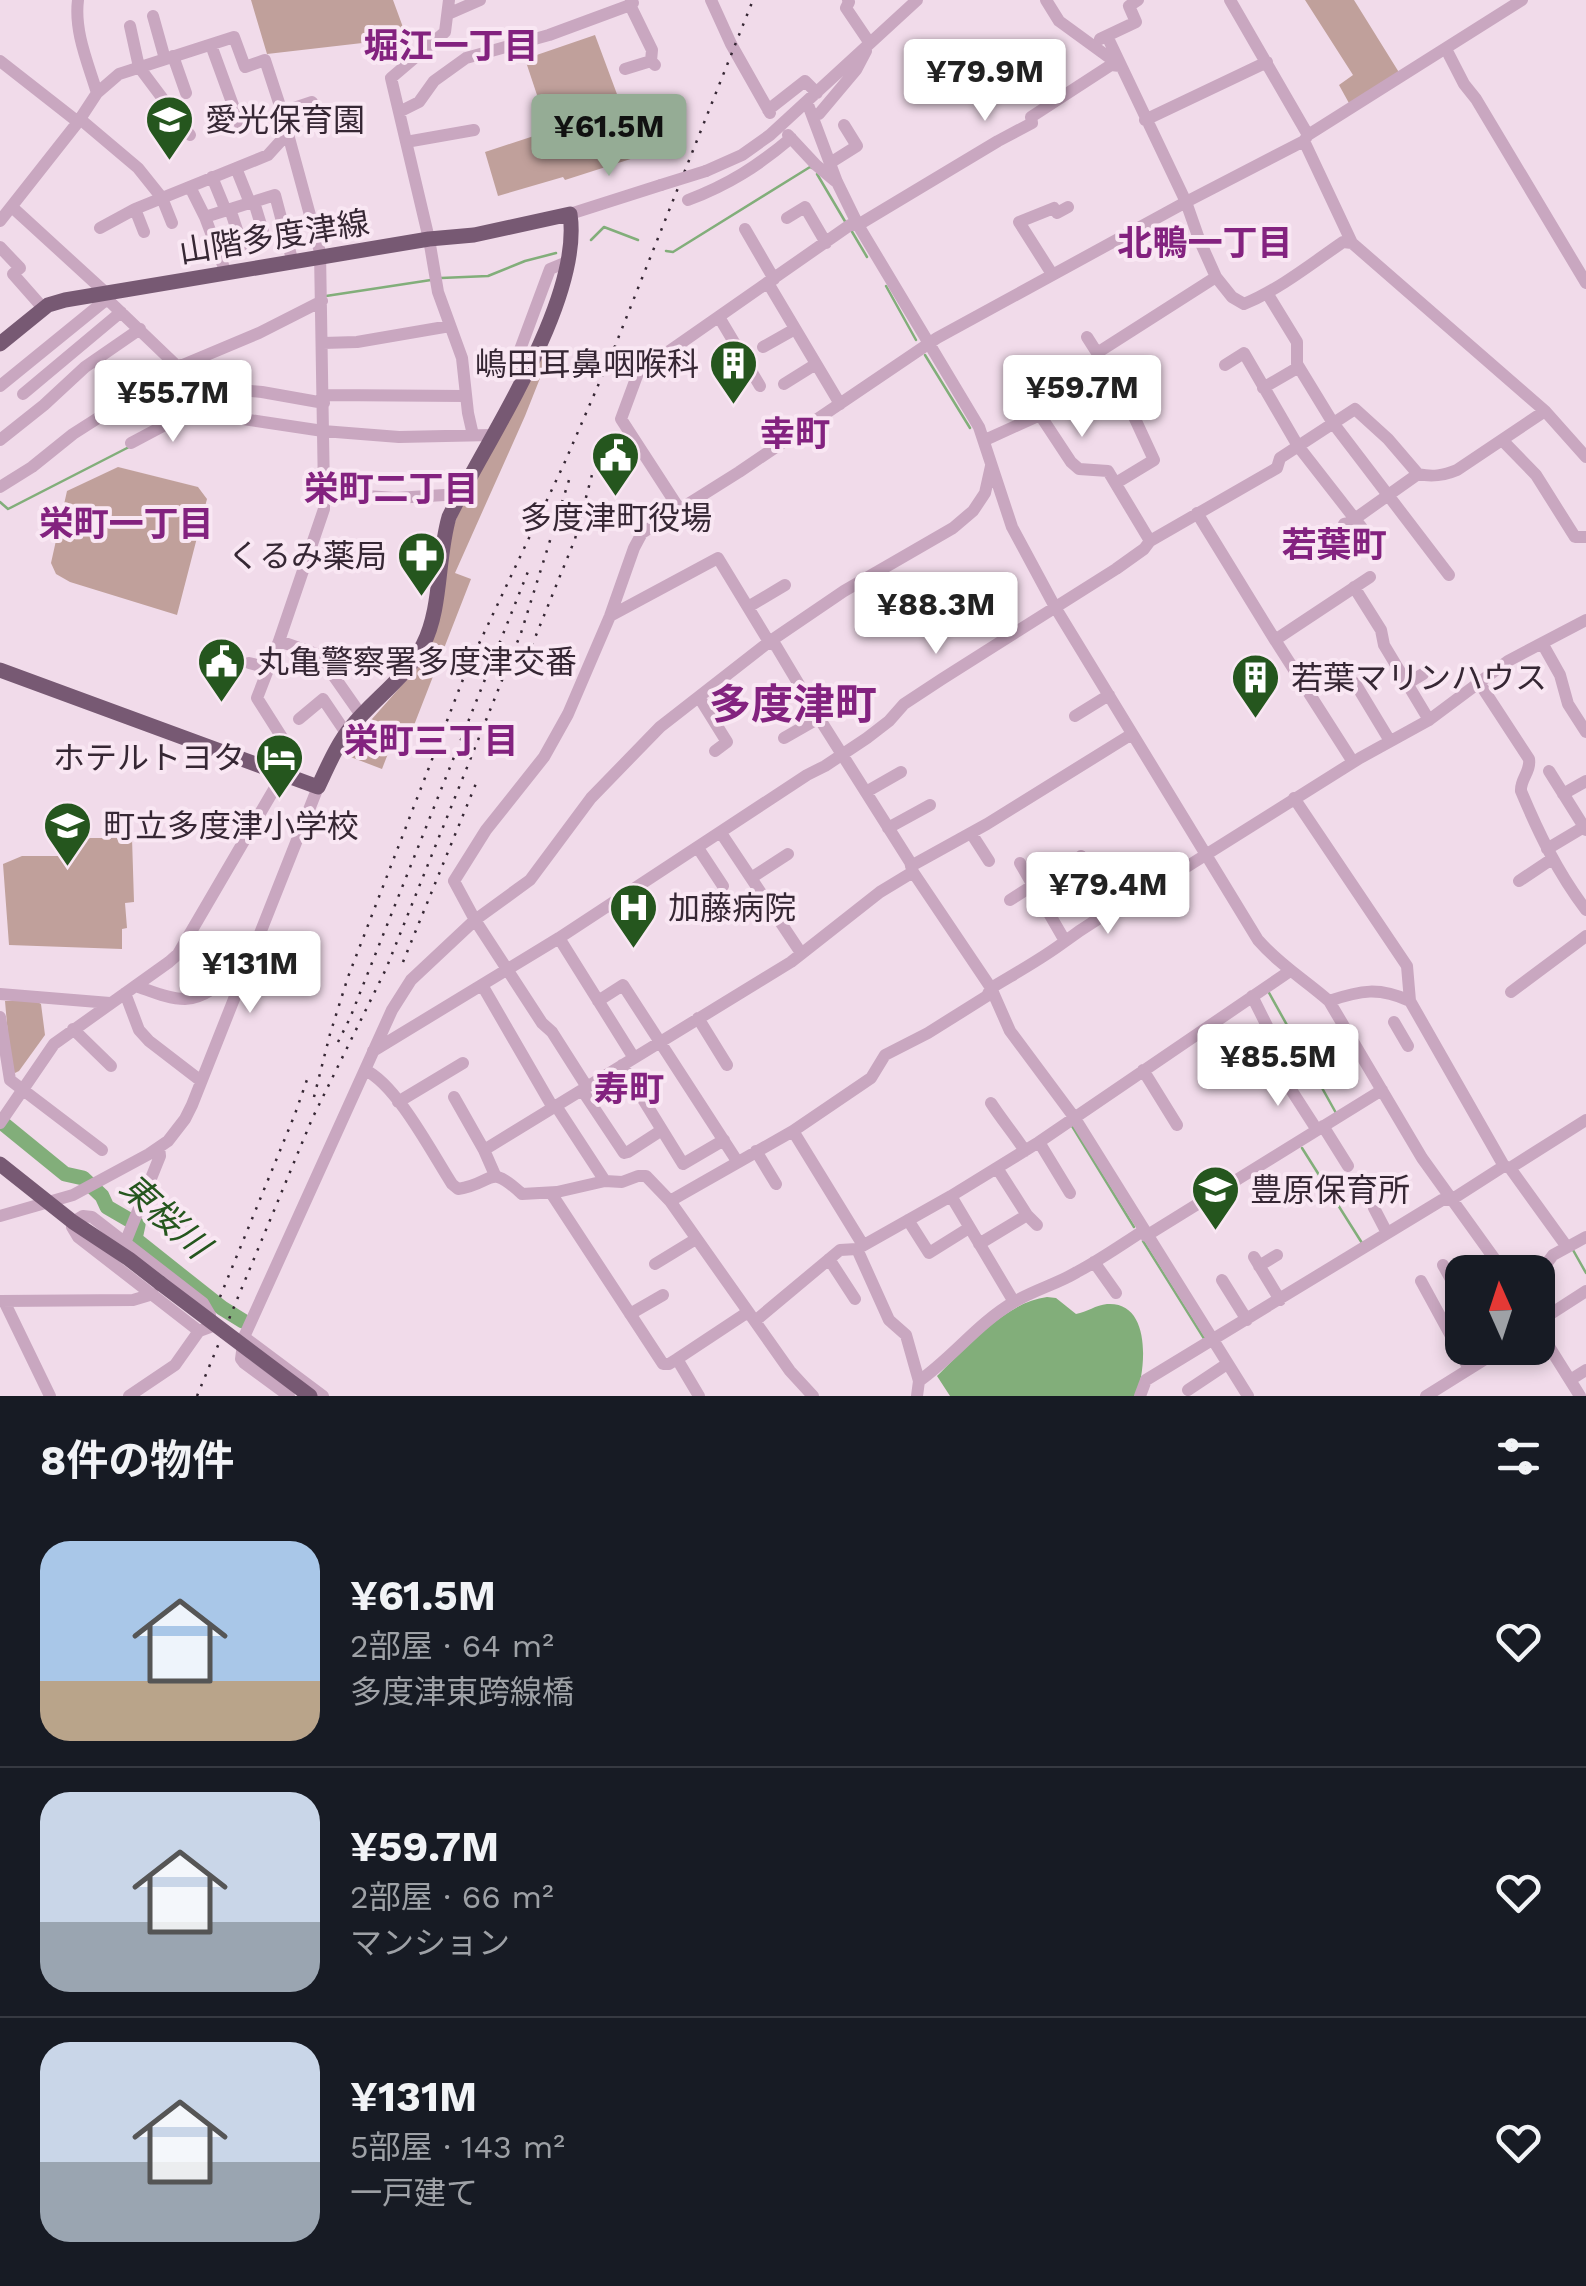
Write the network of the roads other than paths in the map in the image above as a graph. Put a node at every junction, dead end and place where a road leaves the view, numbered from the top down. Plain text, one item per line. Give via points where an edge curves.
1 (78, 0) edge
2 (480, 0) edge
3 (710, 0) edge
4 (848, 0) edge
5 (917, 0) edge
6 (1046, 0) edge
7 (1138, 0) edge
8 (1230, 0) edge
9 (1522, 0) edge
10 (631, 3) edge
11 (448, 7) edge
12 (153, 16) dead end
13 (130, 26) dead end
14 (1107, 36) junction
15 (871, 41) junction
16 (1090, 44) junction
17 (211, 45) junction
18 (1446, 49) junction
19 (169, 58) junction
20 (0, 61) edge
21 (1267, 62) junction
22 (1120, 66) junction
23 (139, 67) junction
24 (625, 69) dead end
25 (97, 93) junction
26 (186, 93) dead end
27 (812, 98) junction
28 (312, 102) dead end
29 (282, 112) junction
30 (399, 112) junction
31 (820, 114) dead end
32 (79, 120) junction
33 (1146, 120) junction
34 (808, 125) dead end
35 (849, 128) dead end
36 (242, 130) dead end
37 (474, 130) dead end
38 (288, 133) junction
39 (190, 135) dead end
40 (790, 138) junction
41 (1306, 138) junction
42 (406, 142) junction
43 (830, 162) junction
44 (236, 168) junction
45 (212, 178) junction
46 (837, 182) junction
47 (190, 186) junction
48 (162, 198) junction
49 (688, 200) dead end
50 (252, 202) junction
51 (1186, 202) junction
52 (1068, 208) dead end
53 (135, 209) junction
54 (228, 210) junction
55 (570, 214) junction
56 (4, 216) edge
57 (205, 218) junction
58 (787, 218) dead end
59 (172, 223) dead end
60 (858, 224) junction
61 (100, 228) dead end
62 (745, 229) dead end
63 (144, 232) dead end
64 (429, 239) junction
65 (826, 242) junction
66 (248, 243) junction
67 (1352, 243) junction
68 (0, 245) edge
69 (218, 253) junction
70 (320, 258) junction
71 (293, 262) junction
72 (260, 268) junction
73 (226, 273) junction
74 (1052, 274) junction
75 (1216, 276) junction
76 (771, 281) junction
77 (1586, 282) edge
78 (1267, 293) junction
79 (106, 296) junction
80 (322, 300) junction
81 (43, 308) junction
82 (121, 312) junction
83 (719, 317) junction
84 (450, 326) junction
85 (140, 329) junction
86 (795, 329) junction
87 (1087, 337) dead end
88 (323, 343) junction
89 (930, 343) junction
90 (0, 344) edge
91 (1097, 353) junction
92 (745, 361) junction
93 (816, 364) junction
94 (1224, 365) dead end
95 (180, 366) junction
96 (1299, 367) junction
97 (6, 382) edge
98 (784, 384) dead end
99 (760, 386) dead end
100 (1263, 388) junction
101 (23, 394) junction
102 (465, 396) junction
103 (324, 399) junction
104 (193, 402) junction
105 (840, 404) junction
106 (1544, 411) junction
107 (36, 412) junction
108 (1333, 423) junction
109 (323, 430) junction
110 (473, 434) junction
111 (492, 435) junction
112 (0, 440) edge
113 (985, 440) junction
114 (1502, 440) junction
115 (131, 443) dead end
116 (1298, 446) junction
117 (1586, 457) edge
118 (992, 464) junction
119 (1418, 474) junction
120 (1116, 483) junction
121 (0, 487) edge
122 (986, 490) junction
123 (1002, 492) junction
124 (324, 493) junction
125 (461, 494) junction
126 (1389, 494) junction
127 (680, 510) junction
128 (1197, 514) junction
129 (1350, 522) junction
130 (1369, 537) dead end
131 (1586, 537) edge
132 (1150, 541) junction
133 (1449, 575) dead end
134 (1370, 577) dead end
135 (785, 584) dead end
136 (1354, 587) junction
137 (1056, 607) junction
138 (748, 608) junction
139 (610, 616) junction
140 (1586, 620) edge
141 (1275, 640) junction
142 (279, 642) junction
143 (769, 642) junction
144 (1542, 643) junction
145 (250, 663) dead end
146 (269, 668) junction
147 (0, 670) edge
148 (1423, 674) dead end
149 (1355, 682) dead end
150 (1408, 684) junction
151 (1480, 684) junction
152 (699, 697) junction
153 (1106, 697) junction
154 (361, 715) junction
155 (1076, 716) dead end
156 (818, 718) junction
157 (299, 720) dead end
158 (1429, 720) junction
159 (1586, 732) edge
160 (346, 733) junction
161 (1132, 734) junction
162 (784, 738) dead end
163 (1390, 741) junction
164 (715, 751) dead end
165 (842, 754) junction
166 (1353, 762) junction
167 (1549, 771) dead end
168 (901, 772) dead end
169 (283, 774) junction
170 (1586, 782) edge
171 (318, 786) junction
172 (866, 792) junction
173 (1564, 794) junction
174 (1294, 798) junction
175 (930, 805) dead end
176 (888, 828) junction
177 (1585, 828) edge
178 (721, 832) junction
179 (972, 833) junction
180 (698, 848) junction
181 (788, 854) dead end
182 (1205, 854) junction
183 (1549, 854) junction
184 (1081, 856) dead end
185 (988, 861) dead end
186 (1020, 863) dead end
187 (912, 869) junction
188 (751, 878) junction
189 (1519, 881) dead end
190 (723, 886) dead end
191 (1032, 886) junction
192 (1010, 900) dead end
193 (1111, 910) junction
194 (1586, 910) edge
195 (475, 920) junction
196 (1586, 936) edge
197 (558, 938) junction
198 (1064, 940) junction
199 (801, 953) junction
200 (250, 959) junction
201 (508, 969) junction
202 (1290, 971) junction
203 (482, 985) junction
204 (991, 988) junction
205 (131, 989) junction
206 (1511, 992) dead end
207 (0, 994) edge
208 (1252, 996) junction
209 (598, 1001) junction
210 (1328, 1001) junction
211 (1410, 1001) junction
212 (110, 1003) junction
213 (0, 1016) edge
214 (698, 1018) junction
215 (1420, 1018) junction
216 (1268, 1028) dead end
217 (73, 1029) junction
218 (660, 1042) junction
219 (1408, 1046) dead end
220 (372, 1051) junction
221 (628, 1062) junction
222 (463, 1063) dead end
223 (727, 1065) dead end
224 (112, 1066) dead end
225 (365, 1070) junction
226 (1143, 1070) junction
227 (1280, 1070) dead end
228 (202, 1080) junction
229 (584, 1088) junction
230 (21, 1090) junction
231 (1382, 1090) junction
232 (454, 1097) dead end
233 (398, 1102) junction
234 (992, 1103) dead end
235 (552, 1106) junction
236 (1074, 1117) junction
237 (1586, 1120) edge
238 (1, 1121) edge
239 (1177, 1125) dead end
240 (1317, 1127) junction
241 (662, 1130) junction
242 (793, 1131) junction
243 (724, 1140) junction
244 (1039, 1142) junction
245 (159, 1148) junction
246 (102, 1150) dead end
247 (484, 1150) junction
248 (756, 1150) junction
249 (1025, 1150) junction
250 (737, 1161) junction
251 (0, 1164) edge
252 (1348, 1166) dead end
253 (1507, 1167) junction
254 (997, 1168) junction
255 (495, 1175) junction
256 (605, 1181) junction
257 (776, 1184) dead end
258 (551, 1193) junction
259 (1070, 1193) dead end
260 (951, 1196) junction
261 (1451, 1200) junction
262 (670, 1201) junction
263 (48, 1202) junction
264 (1374, 1208) dead end
265 (0, 1216) edge
266 (908, 1220) junction
267 (73, 1222) junction
268 (969, 1228) junction
269 (1386, 1231) junction
270 (1145, 1234) junction
271 (1586, 1237) edge
272 (696, 1239) junction
273 (125, 1243) junction
274 (978, 1244) junction
275 (860, 1247) junction
276 (1568, 1247) junction
277 (1277, 1255) dead end
278 (1491, 1255) edge
279 (1552, 1255) edge
280 (830, 1259) junction
281 (1094, 1262) junction
282 (655, 1264) dead end
283 (1443, 1265) dead end
284 (1445, 1269) edge
285 (1222, 1280) dead end
286 (1421, 1281) dead end
287 (157, 1289) junction
288 (1586, 1290) edge
289 (1116, 1293) dead end
290 (663, 1295) dead end
291 (1278, 1298) junction
292 (856, 1300) dead end
293 (2, 1301) edge
294 (1014, 1302) junction
295 (1555, 1313) edge
296 (630, 1314) junction
297 (752, 1317) junction
298 (1247, 1320) junction
299 (200, 1331) junction
300 (244, 1337) junction
301 (1211, 1340) junction
302 (1555, 1354) edge
303 (677, 1359) junction
304 (1227, 1364) junction
305 (1476, 1365) edge
306 (1470, 1370) junction
307 (1586, 1370) edge
308 (1570, 1380) junction
309 (919, 1381) junction
310 (1188, 1390) dead end
311 (1245, 1392) edge
312 (50, 1396) edge
313 (130, 1396) edge
314 (288, 1396) edge
315 (310, 1396) edge
316 (323, 1396) edge
317 (699, 1396) edge
318 (813, 1396) edge
319 (917, 1396) edge
320 (1140, 1396) edge
321 (1229, 1396) edge
322 (1426, 1396) edge
323 (1580, 1396) edge

1 - 25 street via 80,37
2 - 11 street
3 - 27 street via 769,112 805,81
4 - 15 street via 846,8
5 - 15 street
6 - 16 street via 1059,21
7 - 14 street via 1130,6 1136,22
8 - 21 street
9 - 18 street
10 - 24 street via 653,63
10 - 30 street via 466,58
11 - 30 street via 445,32 391,78
12 - 19 street
13 - 23 street
14 - 16 street
14 - 22 street
15 - 27 street
15 - 31 street
16 - 22 street
17 - 19 street
17 - 29 street via 234,37 245,67 265,60
17 - 36 street
18 - 41 street
18 - 77 street
19 - 23 street
19 - 26 street
20 - 32 street
21 - 33 street
21 - 41 street
22 - 33 street
22 - 60 street
23 - 25 street via 118,74
23 - 39 street
25 - 32 street
27 - 43 street
27 - 55 street, bridge via 742,155
28 - 29 street
29 - 38 street
30 - 42 street
32 - 48 street via 138,168
32 - 56 street
33 - 51 street
34 - 40 street
35 - 43 street via 857,146
37 - 42 street
38 - 44 street via 268,155
38 - 70 street
40 - 46 street
40 - 49 street via 728,184
41 - 51 street
41 - 67 street
42 - 64 street
43 - 46 street
44 - 45 street
44 - 50 street
45 - 47 street
45 - 54 street
46 - 60 street
47 - 48 street
47 - 57 street
48 - 53 street
48 - 59 street
50 - 54 street
50 - 66 street via 264,238
50 - 71 street via 275,194
51 - 74 street
51 - 75 street
52 - 74 street via 1019,222
53 - 61 street
53 - 63 street
54 - 57 street
54 - 66 street
55 - 64 main road, 山階多度津線
55 - 111 main road via 567,262 552,318
56 - 68 street via 7,236
56 - 79 street
57 - 69 street
58 - 65 street via 805,207
60 - 65 street
60 - 89 street
62 - 76 street
64 - 70 main road, 山階多度津線
64 - 84 street
65 - 76 street
66 - 69 street
66 - 72 street
67 - 78 street via 1343,242
67 - 106 street
68 - 81 street via 20,268 13,274
69 - 73 street
70 - 71 main road, 山階多度津線
70 - 80 street
71 - 72 main road, 山階多度津線
72 - 73 main road, 山階多度津線
73 - 79 main road, 山階多度津線
74 - 89 street
75 - 78 street via 1244,304
75 - 91 street
76 - 83 street
76 - 86 street
78 - 96 street via 1297,342
79 - 81 main road, 山階多度津線
79 - 82 street
79 - 97 street
80 - 88 street
80 - 95 street
81 - 90 main road, 山階多度津線
82 - 85 street
82 - 101 street
83 - 92 street
83 - 127 street via 638,373 620,419
84 - 88 street
84 - 102 street via 462,358
85 - 95 street
85 - 107 street via 84,367
86 - 92 street
86 - 93 street
87 - 91 street
88 - 103 street
89 - 105 street
89 - 113 street
91 - 120 street via 1154,460
92 - 99 street
93 - 98 street
93 - 105 street
94 - 100 street via 1244,353
95 - 104 street
95 - 121 street
96 - 100 street
96 - 108 street
97 - 101 street
100 - 116 street
101 - 107 street
102 - 103 street
102 - 110 street
103 - 104 street via 211,387
103 - 109 street
104 - 109 street via 196,412
104 - 115 street
105 - 127 street
106 - 114 street
106 - 117 street
107 - 112 street
108 - 116 street
108 - 119 street via 1355,409
108 - 126 street
109 - 110 street
109 - 124 street
110 - 111 street
111 - 125 main road
113 - 118 street
113 - 120 street via 1040,415 1078,469 1104,469
114 - 119 street via 1444,475
114 - 131 street via 1536,475 1575,538
116 - 128 street via 1277,468
116 - 129 street
118 - 122 street
118 - 123 street
119 - 126 street
120 - 132 street
122 - 123 street via 994,485
122 - 143 street via 952,528
123 - 137 street via 1012,527
124 - 125 street
124 - 142 street
125 - 154 main road via 443,538 429,632 413,662
126 - 129 street
126 - 133 street
127 - 139 street via 642,532
128 - 132 street
128 - 141 street
129 - 130 street
132 - 137 street
134 - 136 street
135 - 138 street
136 - 141 street
136 - 150 street
137 - 153 street
137 - 165 street via 904,704
138 - 139 street via 718,558
138 - 143 street
139 - 195 street via 544,757 454,881
140 - 144 street
141 - 166 street
142 - 146 street
142 - 154 street via 319,655
143 - 152 street
143 - 156 street
144 - 151 street
144 - 159 street
145 - 146 street
146 - 169 street via 257,698 295,758
147 - 169 main road
148 - 150 street
149 - 163 street
150 - 158 street
151 - 158 street
151 - 183 street via 1530,758 1521,791
152 - 164 street via 728,742
152 - 195 street via 604,784 530,880
153 - 155 street
153 - 161 street
154 - 160 main road
156 - 162 street
156 - 165 street
157 - 160 street via 322,700
158 - 163 street
160 - 171 main road
161 - 179 street
161 - 182 street
163 - 166 street
165 - 172 street
165 - 178 street
166 - 174 street
167 - 173 street
168 - 172 street
169 - 171 main road
169 - 205 street via 187,940
170 - 173 street
171 - 200 street
172 - 176 street
173 - 177 street
174 - 182 street
174 - 211 street via 1407,966
175 - 176 street
176 - 187 street
177 - 183 street
178 - 180 street
178 - 188 street
179 - 185 street
179 - 187 street
180 - 190 street
180 - 197 street
181 - 188 street
182 - 193 street
182 - 202 street via 1258,940
183 - 189 street
183 - 194 street
184 - 193 street
186 - 191 street
187 - 199 street
187 - 204 street
188 - 199 street
191 - 192 street
191 - 198 street
193 - 198 street
195 - 201 street
195 - 220 street via 411,980
196 - 206 street
197 - 201 street
197 - 209 street
198 - 204 street
199 - 214 street
200 - 205 street via 201,996
200 - 228 street
201 - 203 street
201 - 229 street
202 - 208 street
202 - 210 street
203 - 220 street
203 - 235 street
204 - 236 street via 1010,1031
204 - 242 street via 885,1055 872,1078
205 - 212 street
205 - 228 street via 139,1030
207 - 212 street
208 - 216 street
208 - 226 street
209 - 218 street via 624,985
209 - 221 street
210 - 211 street via 1358,991 1390,992
210 - 231 street
211 - 215 street
212 - 217 street
213 - 230 street via 8,1074
214 - 218 street
214 - 223 street
215 - 219 street via 1397,1026
215 - 253 street
217 - 224 street
217 - 230 street
218 - 221 street
218 - 243 street
220 - 225 street
221 - 229 street
221 - 241 street
222 - 233 street
225 - 233 street
225 - 300 street
226 - 236 street
226 - 239 street
227 - 240 street
228 - 245 street via 185,1119
229 - 235 street
229 - 241 street via 624,1153
230 - 238 street
230 - 246 street
231 - 240 street
231 - 261 street
232 - 247 street
233 - 255 street via 458,1189
234 - 249 street
235 - 247 street
235 - 256 street
236 - 244 street
236 - 270 street
237 - 253 street
240 - 252 street
240 - 270 street
241 - 243 street via 683,1164
242 - 248 street
242 - 275 street
243 - 250 street
244 - 249 street
244 - 259 street
245 - 263 street via 80,1192
245 - 273 street
247 - 255 street
248 - 250 street
248 - 257 street
249 - 254 street
250 - 262 street
251 - 263 main road
253 - 261 street
253 - 276 street
254 - 260 street
254 - 274 street via 1032,1220
255 - 258 street via 522,1194
256 - 258 street
256 - 262 street via 646,1176
258 - 296 street
260 - 266 street
260 - 268 street
261 - 269 street
261 - 278 street
262 - 272 street
263 - 265 street
263 - 267 main road
264 - 269 street
266 - 268 street via 929,1252
266 - 275 street
267 - 273 street via 92,1217
267 - 287 main road via 129,1259
268 - 274 street
269 - 291 street
270 - 281 street
270 - 301 street
271 - 276 street
272 - 282 street
272 - 297 street
273 - 299 street via 208,1308 210,1327
274 - 294 street
275 - 280 street
275 - 309 street via 889,1320 906,1336
276 - 279 street
277 - 291 street via 1256,1262
280 - 292 street
280 - 297 street
281 - 289 street
281 - 294 street
283 - 284 street
285 - 298 street
286 - 306 street
287 - 293 street via 133,1300
287 - 299 street
287 - 315 main road, bridge
288 - 295 street
290 - 296 street
291 - 298 street
293 - 312 street
294 - 309 street
296 - 303 street via 663,1364
297 - 303 street
297 - 318 street
298 - 301 street
299 - 313 street via 174,1365
300 - 314 street via 244,1364
300 - 316 street
301 - 304 street
301 - 320 street via 1146,1380
302 - 308 street
303 - 317 street
304 - 310 street
304 - 311 street
305 - 306 street
306 - 322 street
307 - 308 street
308 - 323 street
309 - 319 street
311 - 321 street

